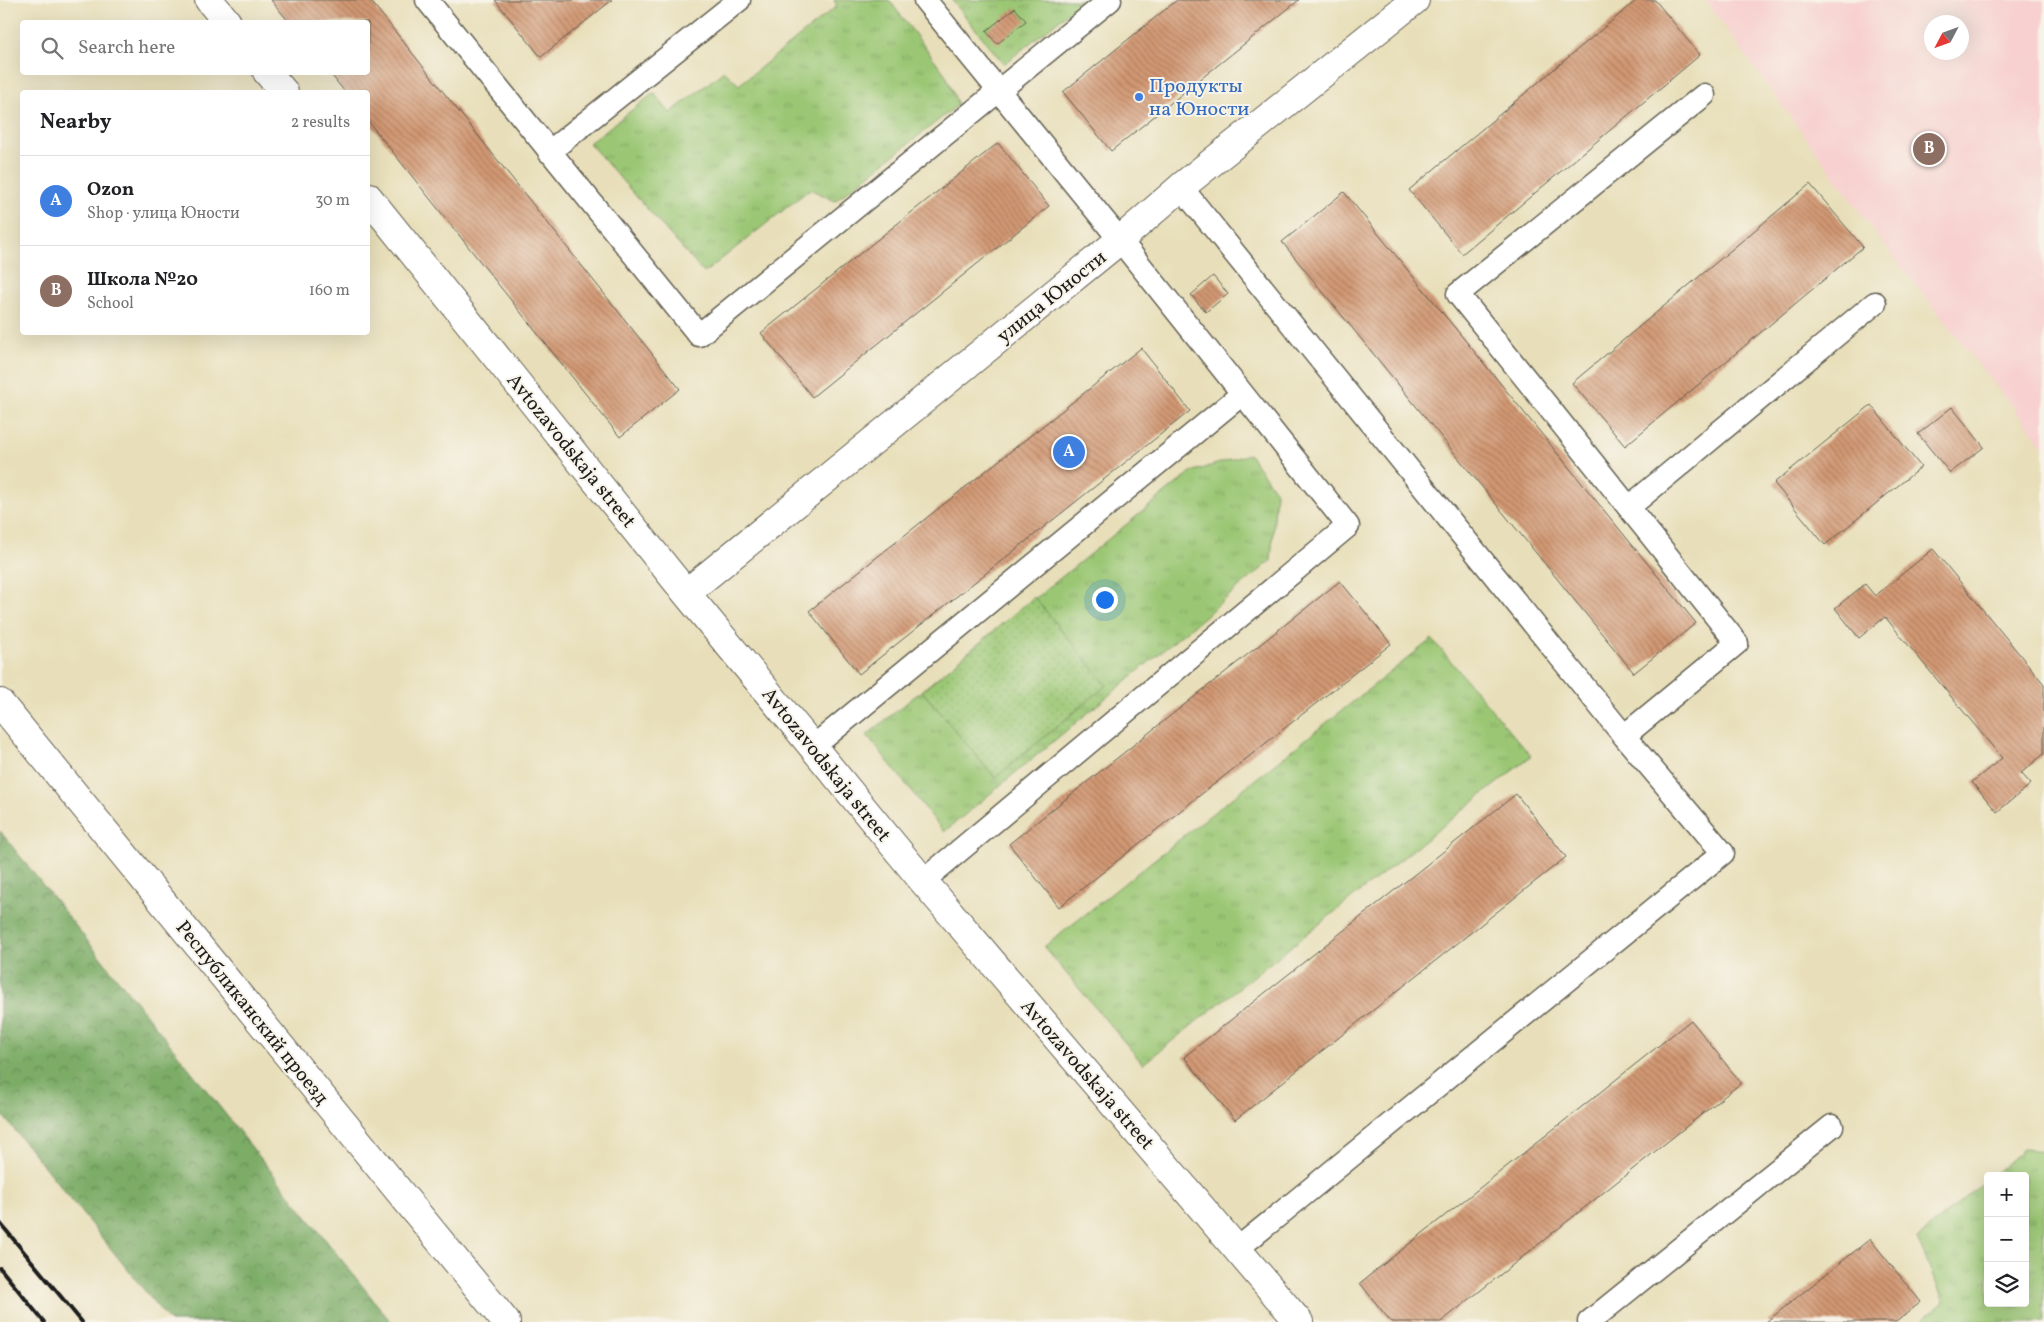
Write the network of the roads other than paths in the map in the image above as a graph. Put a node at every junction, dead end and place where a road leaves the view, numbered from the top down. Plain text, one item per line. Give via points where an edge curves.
1 (209, 0) edge
2 (427, 0) edge
3 (740, 0) edge
4 (925, 0) edge
5 (1110, 0) edge
6 (1415, 0) edge
7 (225, 20) edge
8 (270, 75) edge
9 (998, 89) junction
10 (282, 90) edge
11 (1704, 95) dead end
12 (549, 152) junction
13 (1181, 187) junction
14 (370, 199) edge
15 (1120, 240) junction
16 (1875, 303) dead end
17 (1242, 394) junction
18 (1629, 507) junction
19 (686, 593) junction
20 (0, 702) edge
21 (1624, 736) junction
22 (814, 746) junction
23 (922, 881) junction
24 (1832, 1126) dead end
25 (1238, 1249) junction
26 (506, 1322) edge
27 (1299, 1322) edge
28 (1589, 1322) edge

1 - 7 street
2 - 12 lane
3 - 12 lane
4 - 9 lane
5 - 9 lane
6 - 13 street, улица Юности
8 - 10 street
9 - 12 lane via 699,335
9 - 15 lane
11 - 18 lane via 1458,294
13 - 15 street, улица Юности
13 - 21 lane
14 - 19 street, Avtozavodskaja street
15 - 17 lane
15 - 19 street, улица Юности
16 - 18 lane
17 - 22 lane
17 - 23 lane via 1348,526
18 - 21 lane via 1737,643
19 - 22 street, Avtozavodskaja street
20 - 26 street, Республиканский проезд
21 - 25 lane via 1723,853
22 - 23 street, Avtozavodskaja street
23 - 25 street, Avtozavodskaja street
24 - 28 lane
25 - 27 street, Avtozavodskaja street

